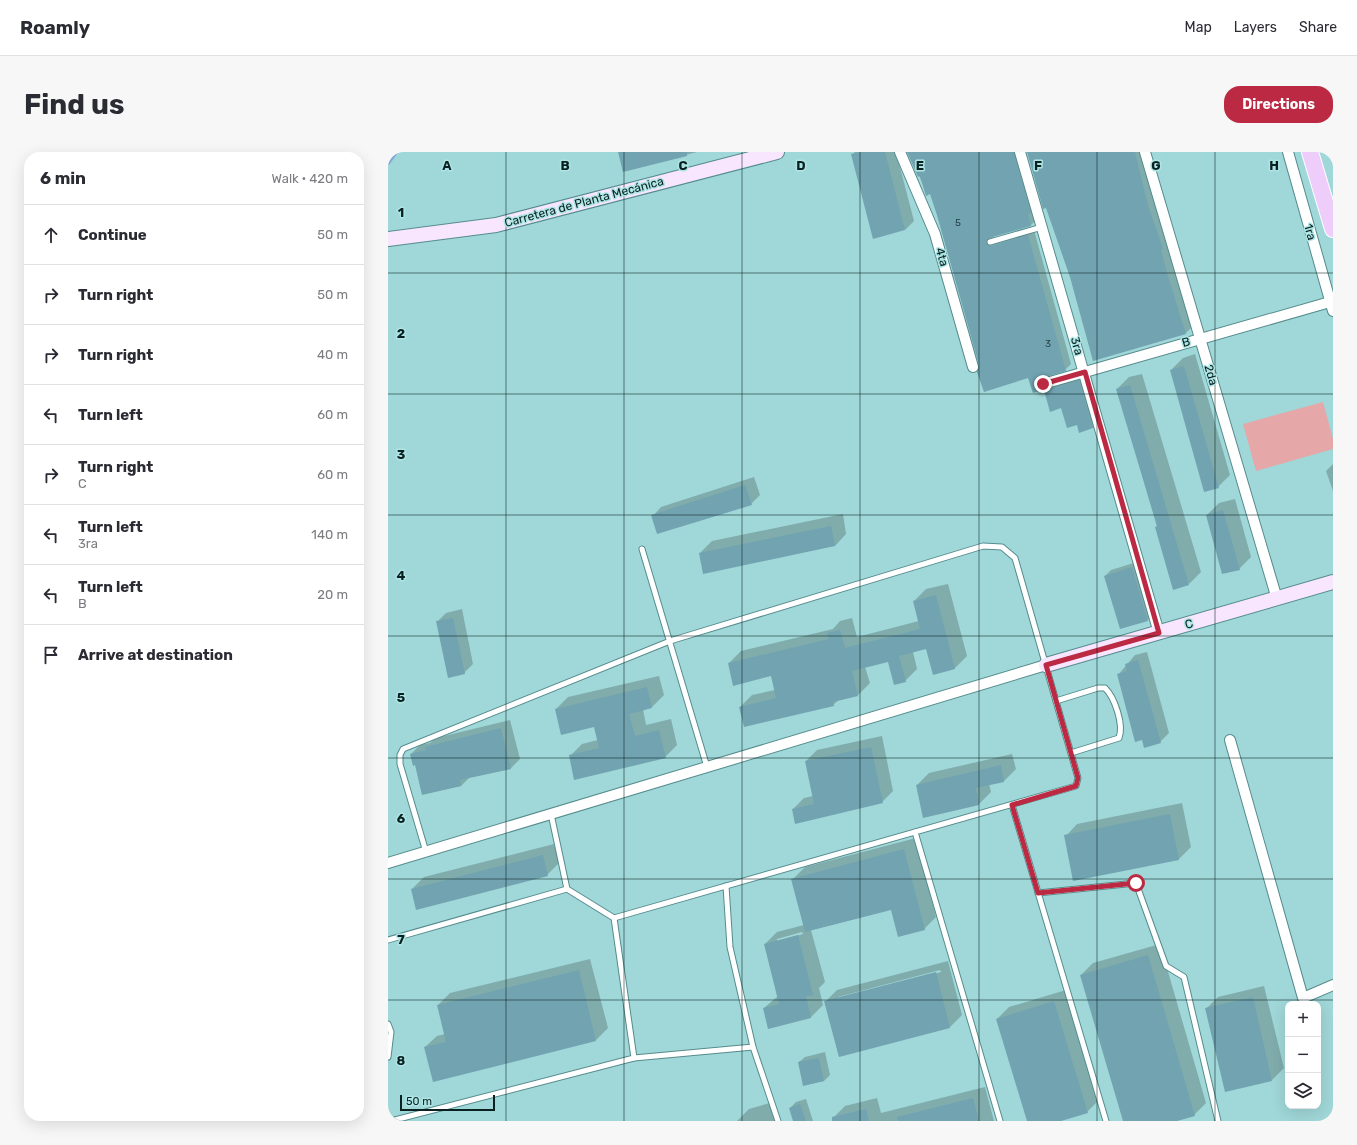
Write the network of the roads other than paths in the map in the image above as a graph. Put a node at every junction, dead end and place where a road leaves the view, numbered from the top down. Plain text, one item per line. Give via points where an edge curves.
1 (777, 152) edge
2 (900, 152) edge
3 (1020, 152) edge
4 (1145, 152) edge
5 (1288, 152) edge
6 (1310, 152) edge
7 (1042, 227) junction
8 (1333, 229) edge
9 (388, 239) edge
10 (990, 242) dead end
11 (1332, 306) edge
12 (1200, 338) junction
13 (973, 367) dead end
14 (1085, 372) junction
15 (1043, 384) dead end
16 (642, 549) dead end
17 (1333, 582) edge
18 (1277, 598) junction
19 (1159, 633) junction
20 (670, 641) junction
21 (1046, 665) junction
22 (1056, 701) junction
23 (1230, 740) dead end
24 (1071, 753) junction
25 (707, 767) junction
26 (1012, 805) junction
27 (551, 814) junction
28 (915, 832) junction
29 (426, 852) junction
30 (388, 863) edge
31 (726, 886) junction
32 (567, 889) junction
33 (1038, 893) junction
34 (614, 918) junction
35 (388, 940) edge
36 (1333, 985) edge
37 (388, 1024) edge
38 (753, 1047) junction
39 (388, 1056) edge
40 (634, 1058) junction
41 (391, 1121) edge
42 (778, 1121) edge
43 (1000, 1121) edge
44 (1106, 1121) edge
45 (1218, 1121) edge

1 - 9 street, Carretera de Planta Mecánica via 496,225
2 - 13 street, 4ta via 935,234
3 - 7 street, 3ra
4 - 12 street, 2da
5 - 11 street, 1ra
6 - 8 main road
7 - 10 lane
7 - 14 street, 3ra
11 - 12 street, B
12 - 14 street, B
12 - 18 street, 2da
14 - 15 street, B
14 - 19 street, 3ra
16 - 20 lane
17 - 18 street, C
18 - 19 street, C
19 - 21 street, C
20 - 21 lane via 983,546 1002,547 1015,558
20 - 25 lane
20 - 29 lane via 403,748 400,764
21 - 22 lane
21 - 25 street
22 - 24 lane
22 - 24 lane via 1105,688 1110,693 1121,727 1119,738
23 - 36 street via 1303,998
24 - 26 lane via 1078,778 1076,786
25 - 27 street
26 - 28 lane
26 - 33 lane
27 - 29 street
27 - 32 lane
28 - 31 lane
28 - 43 lane
29 - 30 street
31 - 34 lane
31 - 38 lane via 730,947
32 - 34 lane
32 - 35 lane
33 - 44 lane
33 - 45 lane via 1136,883 1166,966 1184,977
34 - 40 lane
37 - 39 lane via 391,1032
38 - 40 lane
38 - 42 lane
40 - 41 lane

